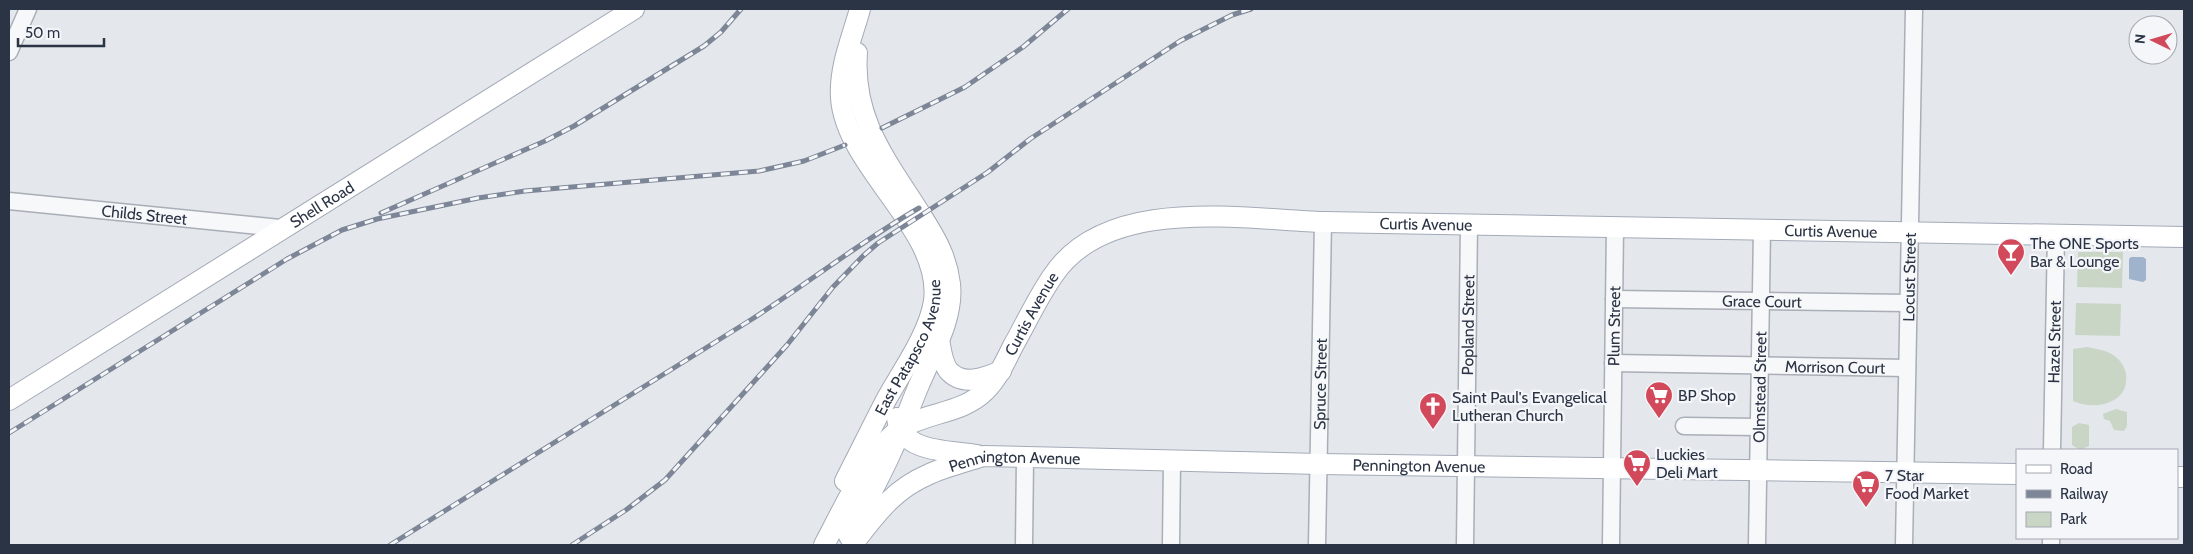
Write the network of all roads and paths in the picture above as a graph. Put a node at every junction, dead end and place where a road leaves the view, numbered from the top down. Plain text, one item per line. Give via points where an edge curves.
1 (28, 9) edge
2 (634, 9) edge
3 (1914, 9) edge
4 (859, 10) edge
5 (9, 52) edge
6 (9, 201) edge
7 (1323, 222) junction
8 (1469, 224) junction
9 (1615, 227) junction
10 (280, 228) junction
11 (1762, 229) junction
12 (1910, 232) junction
13 (2056, 234) junction
14 (2184, 236) edge
15 (1614, 299) junction
16 (1760, 301) junction
17 (1908, 303) junction
18 (931, 336) junction
19 (1613, 363) junction
20 (1759, 366) junction
21 (1907, 368) junction
22 (1001, 371) junction
23 (9, 400) edge
24 (1684, 426) dead end
25 (1758, 427) junction
26 (900, 430) junction
27 (2052, 449) edge
28 (984, 456) junction
29 (1025, 458) junction
30 (1172, 461) junction
31 (1319, 464) junction
32 (1466, 466) junction
33 (1612, 468) junction
34 (1758, 470) junction
35 (1905, 472) junction
36 (2016, 474) edge
37 (814, 545) edge
38 (824, 545) edge
39 (844, 545) edge
40 (852, 545) edge
41 (1024, 545) edge
42 (1171, 545) edge
43 (1317, 545) edge
44 (1465, 545) edge
45 (1611, 545) edge
46 (1756, 545) edge
47 (1904, 545) edge

1 - 5 street
2 - 10 main road, Shell Road
3 - 12 street, Locust Street
4 - 18 main road, East Patapsco Avenue via 856,79 866,122 936,239 948,268 950,302
6 - 10 street, Childs Street
7 - 8 main road, Curtis Avenue
7 - 22 main road, Curtis Avenue via 1174,217 1120,227 1072,253 1053,274
7 - 31 street, Spruce Street
8 - 9 main road, Curtis Avenue
8 - 32 street, Popland Street
9 - 11 main road, Curtis Avenue
9 - 15 street, Plum Street
10 - 23 main road, Shell Road
11 - 12 main road, Curtis Avenue
11 - 16 street, Olmstead Street
12 - 13 main road, Curtis Avenue
12 - 17 street, Locust Street
13 - 14 main road, Curtis Avenue
13 - 27 street, Hazel Street
15 - 16 street, Grace Court
15 - 19 street, Plum Street
16 - 17 street, Grace Court
16 - 20 street, Olmstead Street
17 - 21 street, Locust Street
18 - 22 main road via 948,370 956,376 977,380
18 - 26 main road, East Patapsco Avenue
18 - 37 main road, East Patapsco Avenue via 882,407
19 - 20 street, Morrison Court
19 - 33 street, Plum Street
20 - 21 street, Morrison Court
20 - 25 street, Olmstead Street
21 - 35 street, Locust Street
22 - 26 main road, Curtis Avenue via 975,400
24 - 25 street
25 - 34 street, Olmstead Street
26 - 28 main road via 923,447
26 - 38 main road, Curtis Avenue via 885,443 866,470
26 - 39 main road, East Patapsco Avenue
28 - 29 main road, Pennington Avenue
28 - 40 main road, Pennington Avenue via 942,468 906,486 889,500
29 - 30 main road, Pennington Avenue
29 - 41 street
30 - 31 main road, Pennington Avenue
30 - 42 street
31 - 32 main road, Pennington Avenue
31 - 43 street, Spruce Street
32 - 33 main road, Pennington Avenue
32 - 44 street, Popland Street
33 - 34 main road, Pennington Avenue
33 - 45 street, Plum Street
34 - 35 main road, Pennington Avenue
34 - 46 street, Olmstead Street
35 - 36 main road, Pennington Avenue
35 - 47 street, Locust Street

